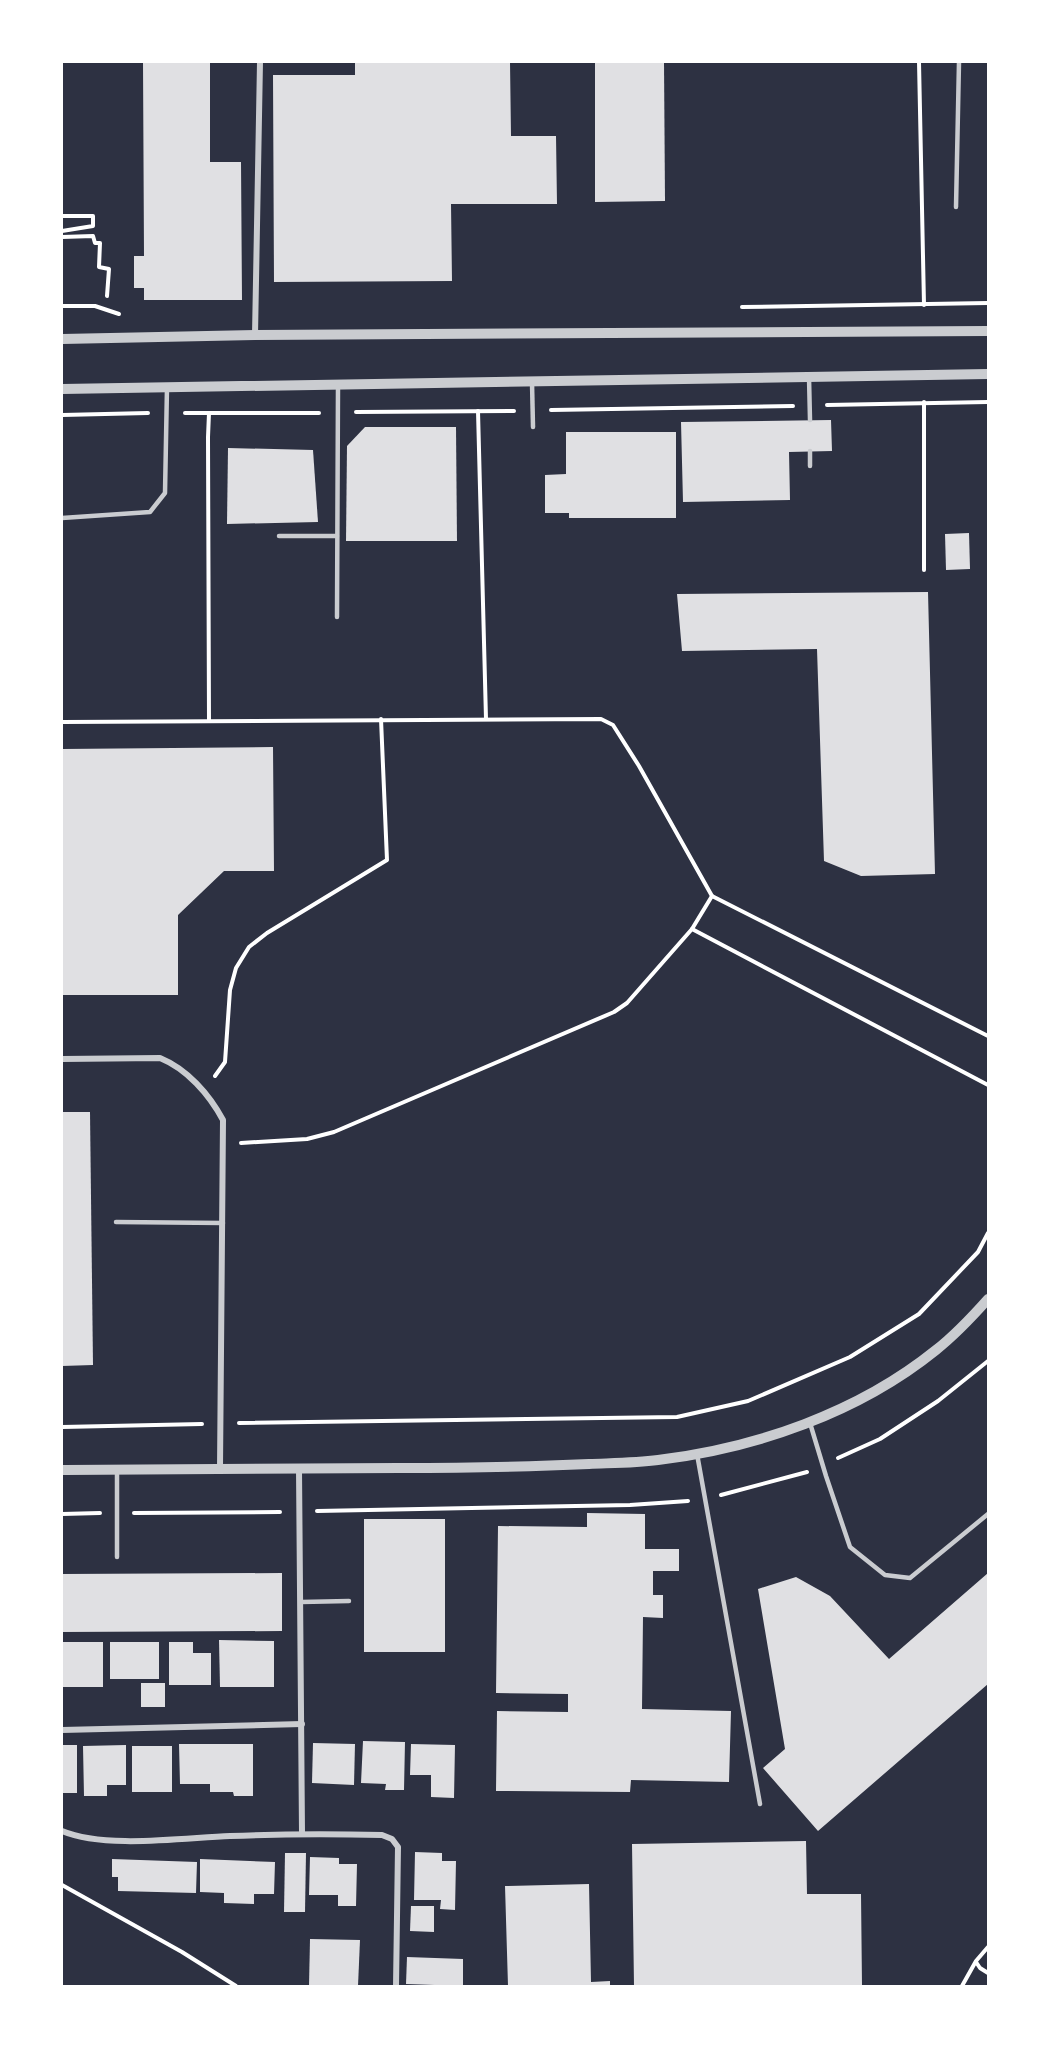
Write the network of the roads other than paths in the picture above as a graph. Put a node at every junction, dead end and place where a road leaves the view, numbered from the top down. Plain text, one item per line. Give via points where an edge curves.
1 (260, 62) edge
2 (959, 62) edge
3 (956, 207) dead end
4 (988, 331) edge
5 (255, 335) junction
6 (62, 339) edge
7 (988, 374) edge
8 (809, 377) junction
9 (532, 381) junction
10 (338, 384) junction
11 (167, 387) junction
12 (62, 389) edge
13 (810, 420) dead end
14 (533, 427) dead end
15 (810, 451) dead end
16 (810, 466) dead end
17 (62, 518) edge
18 (279, 536) dead end
19 (337, 536) junction
20 (337, 617) dead end
21 (62, 1059) edge
22 (116, 1222) dead end
23 (223, 1223) junction
24 (988, 1299) edge
25 (810, 1421) junction
26 (697, 1454) junction
27 (220, 1468) junction
28 (299, 1469) junction
29 (62, 1470) edge
30 (117, 1470) junction
31 (988, 1514) edge
32 (117, 1557) dead end
33 (349, 1601) dead end
34 (301, 1602) junction
35 (302, 1724) junction
36 (62, 1730) edge
37 (760, 1804) dead end
38 (62, 1831) edge
39 (302, 1833) junction
40 (396, 1986) edge

1 - 5 street
2 - 3 lane
4 - 5 street
5 - 6 street
7 - 8 street
8 - 9 street
8 - 13 lane
9 - 10 street
9 - 14 lane
10 - 11 street
10 - 19 lane
11 - 12 street
11 - 17 lane via 165,493 150,512
15 - 16 lane
18 - 19 lane
19 - 20 lane
21 - 23 street via 160,1058 174,1064 204,1091 222,1120
22 - 23 lane
23 - 27 street
24 - 25 street via 936,1350 898,1377 866,1397
25 - 26 street
25 - 31 lane via 850,1546 885,1575 910,1578
26 - 28 street via 657,1461 513,1468
26 - 37 lane
27 - 28 street
27 - 30 street
28 - 34 street
29 - 30 street
30 - 32 lane
33 - 34 lane
34 - 35 street
35 - 36 street
35 - 39 street
38 - 39 street via 75,1837 114,1841
39 - 40 street via 382,1835 393,1839 398,1847

